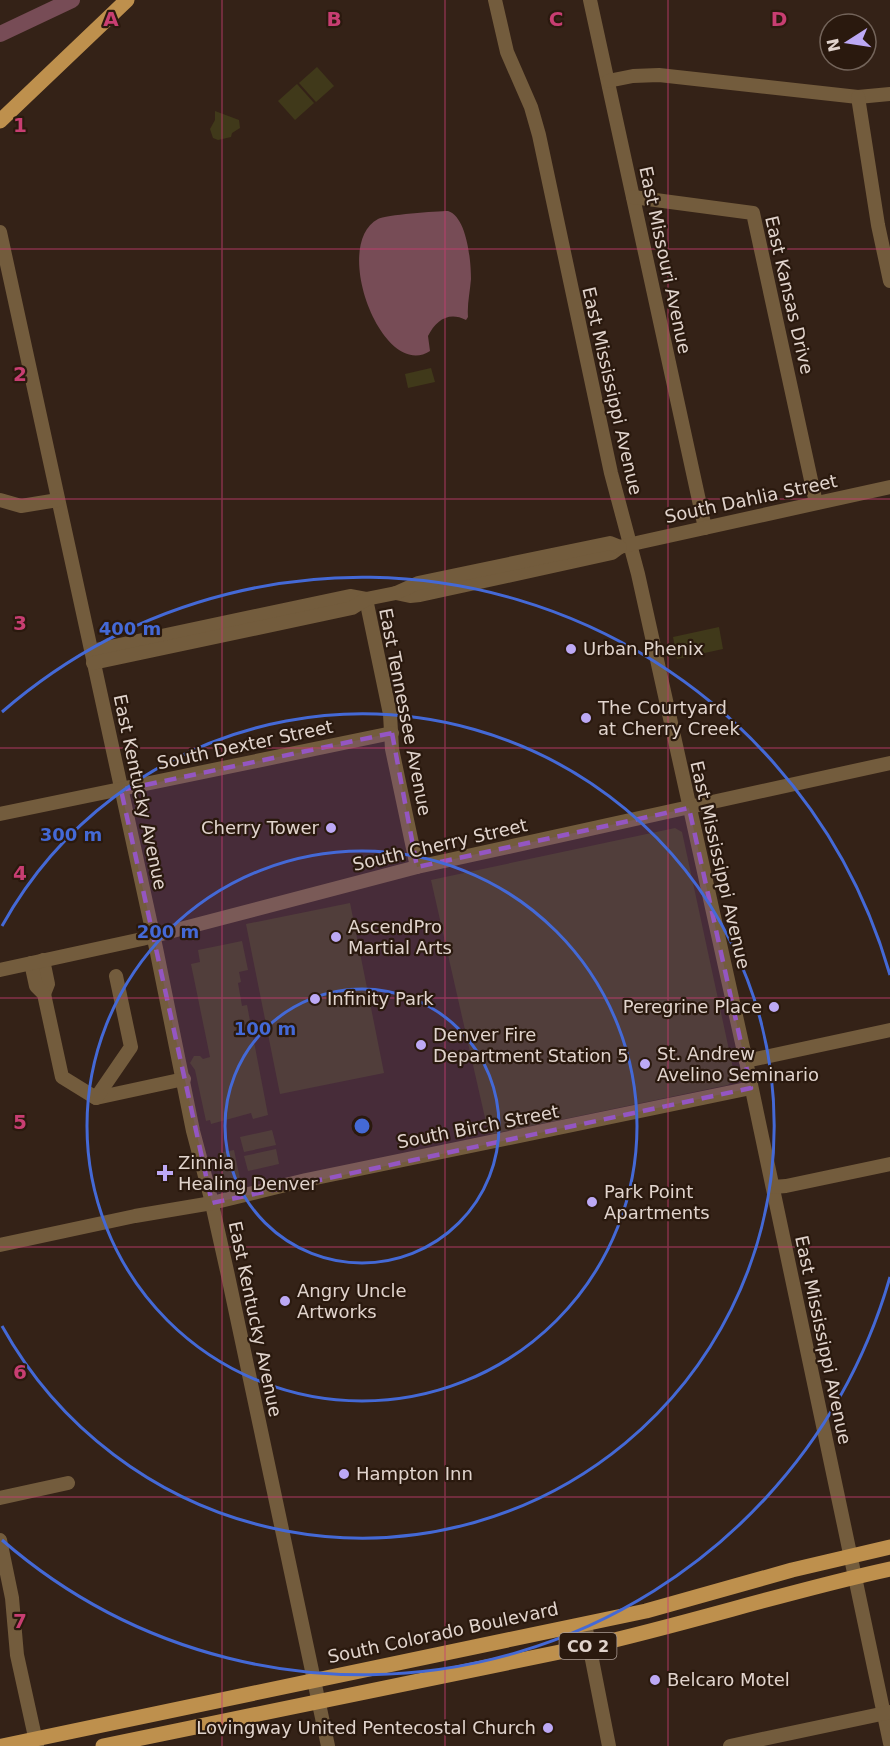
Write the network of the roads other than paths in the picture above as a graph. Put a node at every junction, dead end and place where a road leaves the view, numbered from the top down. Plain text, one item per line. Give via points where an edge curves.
1 (127, 0) edge
2 (495, 0) edge
3 (590, 0) edge
4 (608, 81) junction
5 (890, 94) edge
6 (858, 97) junction
7 (0, 121) edge
8 (633, 197) junction
9 (884, 224) edge
10 (0, 232) edge
11 (890, 281) edge
12 (890, 487) edge
13 (0, 500) edge
14 (57, 500) junction
15 (816, 503) junction
16 (705, 528) junction
17 (625, 546) junction
18 (366, 599) junction
19 (92, 657) junction
20 (392, 733) junction
21 (890, 763) edge
22 (121, 790) junction
23 (689, 808) junction
24 (0, 814) edge
25 (417, 867) junction
26 (153, 936) junction
27 (37, 961) junction
28 (0, 970) edge
29 (116, 976) dead end
30 (890, 1030) edge
31 (746, 1061) junction
32 (184, 1079) junction
33 (751, 1088) junction
34 (96, 1098) junction
35 (890, 1164) edge
36 (772, 1187) junction
37 (212, 1203) junction
38 (0, 1245) edge
39 (68, 1483) dead end
40 (0, 1498) edge
41 (0, 1540) edge
42 (890, 1547) edge
43 (850, 1556) junction
44 (890, 1569) edge
45 (855, 1577) junction
46 (585, 1624) junction
47 (589, 1646) junction
48 (314, 1680) junction
49 (318, 1701) junction
50 (887, 1712) edge
51 (36, 1742) edge
52 (890, 1743) edge
53 (2, 1746) edge
54 (103, 1746) edge
55 (328, 1746) edge
56 (609, 1746) edge
57 (730, 1746) edge

1 - 7 main road
2 - 17 street, East Mississippi Avenue via 507,52 538,129
3 - 4 street, East Missouri Avenue
4 - 6 street via 659,75
4 - 8 street, East Missouri Avenue
5 - 6 street
6 - 9 street
8 - 15 street, East Kansas Drive via 753,213
8 - 16 street, East Missouri Avenue
9 - 11 street
10 - 14 street, East Kentucky Avenue
12 - 15 street, South Dahlia Street
13 - 14 street via 21,506
14 - 19 street, East Kentucky Avenue
15 - 16 street, South Dahlia Street
16 - 17 street, South Dahlia Street
17 - 18 street, South Dahlia Street via 610,543 529,559 418,583 396,593
17 - 23 street, East Mississippi Avenue
18 - 19 street, South Dahlia Street via 350,596
18 - 20 street, East Tennessee Avenue
19 - 22 street, East Kentucky Avenue
20 - 22 street, South Dexter Street
20 - 25 street, East Tennessee Avenue
21 - 23 street, South Cherry Street
22 - 24 street, South Dexter Street
22 - 26 street, East Kentucky Avenue
23 - 25 street, South Cherry Street
23 - 31 street, East Mississippi Avenue
25 - 26 street, South Cherry Street
26 - 27 street, South Cherry Street
26 - 32 street, East Kentucky Avenue
27 - 28 street, South Cherry Street
27 - 34 street via 36,986 44,994 62,1077
29 - 34 street via 131,1047
30 - 31 street
31 - 33 street, East Mississippi Avenue
32 - 34 street
32 - 37 street, East Kentucky Avenue
33 - 36 street, East Mississippi Avenue
33 - 37 street, South Birch Street
35 - 36 street
36 - 43 street, East Mississippi Avenue
37 - 38 street, South Birch Street
37 - 48 street, East Kentucky Avenue
39 - 40 street
41 - 51 street via 12,1598 17,1655
42 - 43 main road, South Colorado Boulevard / CO 2
43 - 45 street, East Mississippi Avenue
43 - 46 main road, South Colorado Boulevard / CO 2
44 - 45 main road, CO 2
45 - 47 main road, CO 2
45 - 50 street, East Mississippi Avenue
46 - 47 street
46 - 48 main road, South Colorado Boulevard / CO 2
47 - 49 main road, CO 2
47 - 56 street
48 - 49 street, East Kentucky Avenue
48 - 51 main road, South Colorado Boulevard / CO 2
49 - 54 main road, CO 2
49 - 55 street, East Kentucky Avenue
50 - 52 street, East Mississippi Avenue
50 - 57 street
51 - 53 main road, South Colorado Boulevard / CO 2

